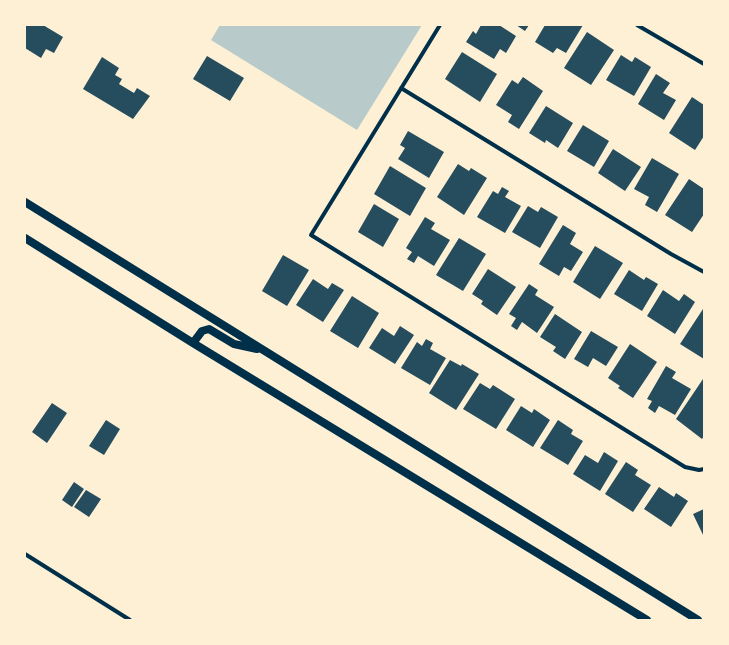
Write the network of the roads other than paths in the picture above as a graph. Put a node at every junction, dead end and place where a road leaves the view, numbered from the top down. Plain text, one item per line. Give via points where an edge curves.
1 (440, 25) edge
2 (638, 25) edge
3 (704, 64) edge
4 (401, 88) junction
5 (25, 202) edge
6 (25, 238) edge
7 (704, 272) edge
8 (193, 343) junction
9 (265, 351) junction
10 (704, 469) edge
11 (25, 554) edge
12 (130, 620) edge
13 (647, 620) edge
14 (698, 620) edge

1 - 4 street
2 - 3 street
4 - 7 street
4 - 10 street via 311,236 685,467
5 - 9 main road
6 - 8 main road
8 - 9 main road via 202,331 209,329 234,344
8 - 13 main road
9 - 14 main road
11 - 12 street

